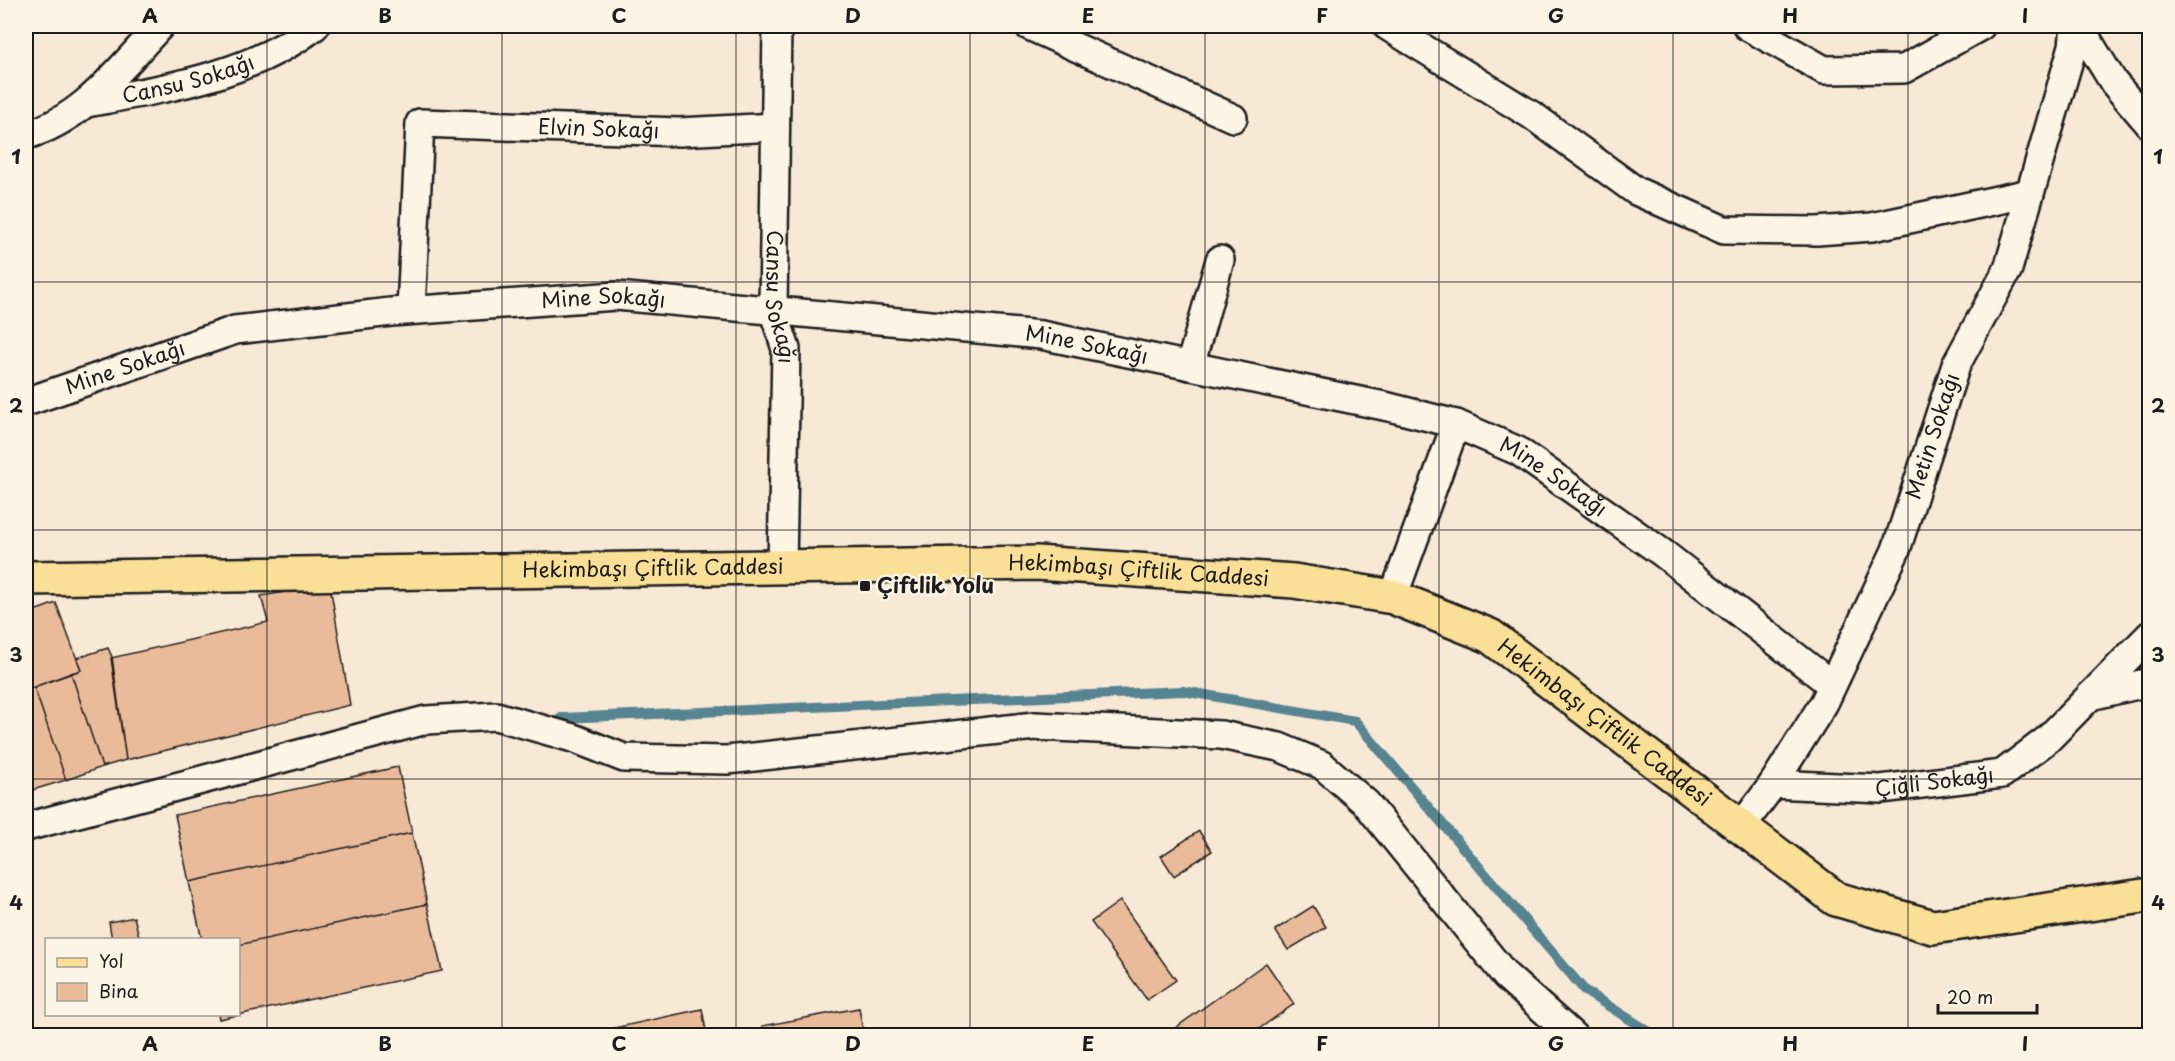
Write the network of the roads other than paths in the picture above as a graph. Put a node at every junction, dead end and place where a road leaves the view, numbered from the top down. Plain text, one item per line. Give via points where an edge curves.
1 (160, 26) edge
2 (315, 26) edge
3 (777, 26) edge
4 (1029, 26) edge
5 (1387, 26) edge
6 (1747, 26) edge
7 (1981, 26) edge
8 (2077, 26) edge
9 (87, 103) junction
10 (1233, 118) dead end
11 (2150, 125) edge
12 (776, 127) junction
13 (26, 135) edge
14 (2030, 193) junction
15 (1220, 260) dead end
16 (411, 310) junction
17 (773, 310) junction
18 (1190, 366) junction
19 (26, 402) edge
20 (1456, 424) junction
21 (782, 567) junction
22 (26, 573) edge
23 (1393, 597) junction
24 (2150, 635) edge
25 (2150, 682) edge
26 (1832, 684) junction
27 (2091, 696) junction
28 (1773, 784) junction
29 (26, 827) edge
30 (1741, 827) junction
31 (2150, 895) edge
32 (1573, 1035) edge

1 - 9 street, Cansu Sokağı
2 - 9 street, Cansu Sokağı via 292,43 229,72
3 - 12 street, Cansu Sokağı
4 - 10 street
5 - 14 street via 1533,116 1636,191 1724,230 1872,227
6 - 7 street via 1824,70 1904,69
8 - 11 street, Metin Sokağı via 2114,83
8 - 14 street, Metin Sokağı
9 - 13 street, Cansu Sokağı via 41,131
12 - 16 street, Elvin Sokağı via 678,132 420,123
12 - 17 street, Cansu Sokağı
14 - 26 street, Metin Sokağı via 2008,269 1956,365 1896,550
15 - 18 street
16 - 17 street, Mine Sokağı via 616,296
16 - 19 street, Mine Sokağı via 235,330
17 - 18 street, Mine Sokağı via 1041,335
17 - 21 street, Cansu Sokağı via 786,349
18 - 20 street, Mine Sokağı
20 - 23 street
20 - 26 street, Mine Sokağı via 1518,451 1664,554
21 - 22 main road, Hekimbaşı Çiftlik Caddesi via 73,579
21 - 23 main road, Hekimbaşı Çiftlik Caddesi via 1037,563 1294,581
23 - 30 main road, Hekimbaşı Çiftlik Caddesi via 1490,636
24 - 27 street, Çiğli Sokağı
25 - 27 street
26 - 28 street, Metin Sokağı
27 - 28 street, Çiğli Sokağı via 2048,739 2002,774 1881,789
28 - 30 street, Metin Sokağı
29 - 32 street via 426,720 496,716 573,738 624,758 727,760 1035,726 1221,735 1279,747 1322,765 1366,803 1506,976
30 - 31 main road, Hekimbaşı Çiftlik Caddesi via 1836,899 1933,927

